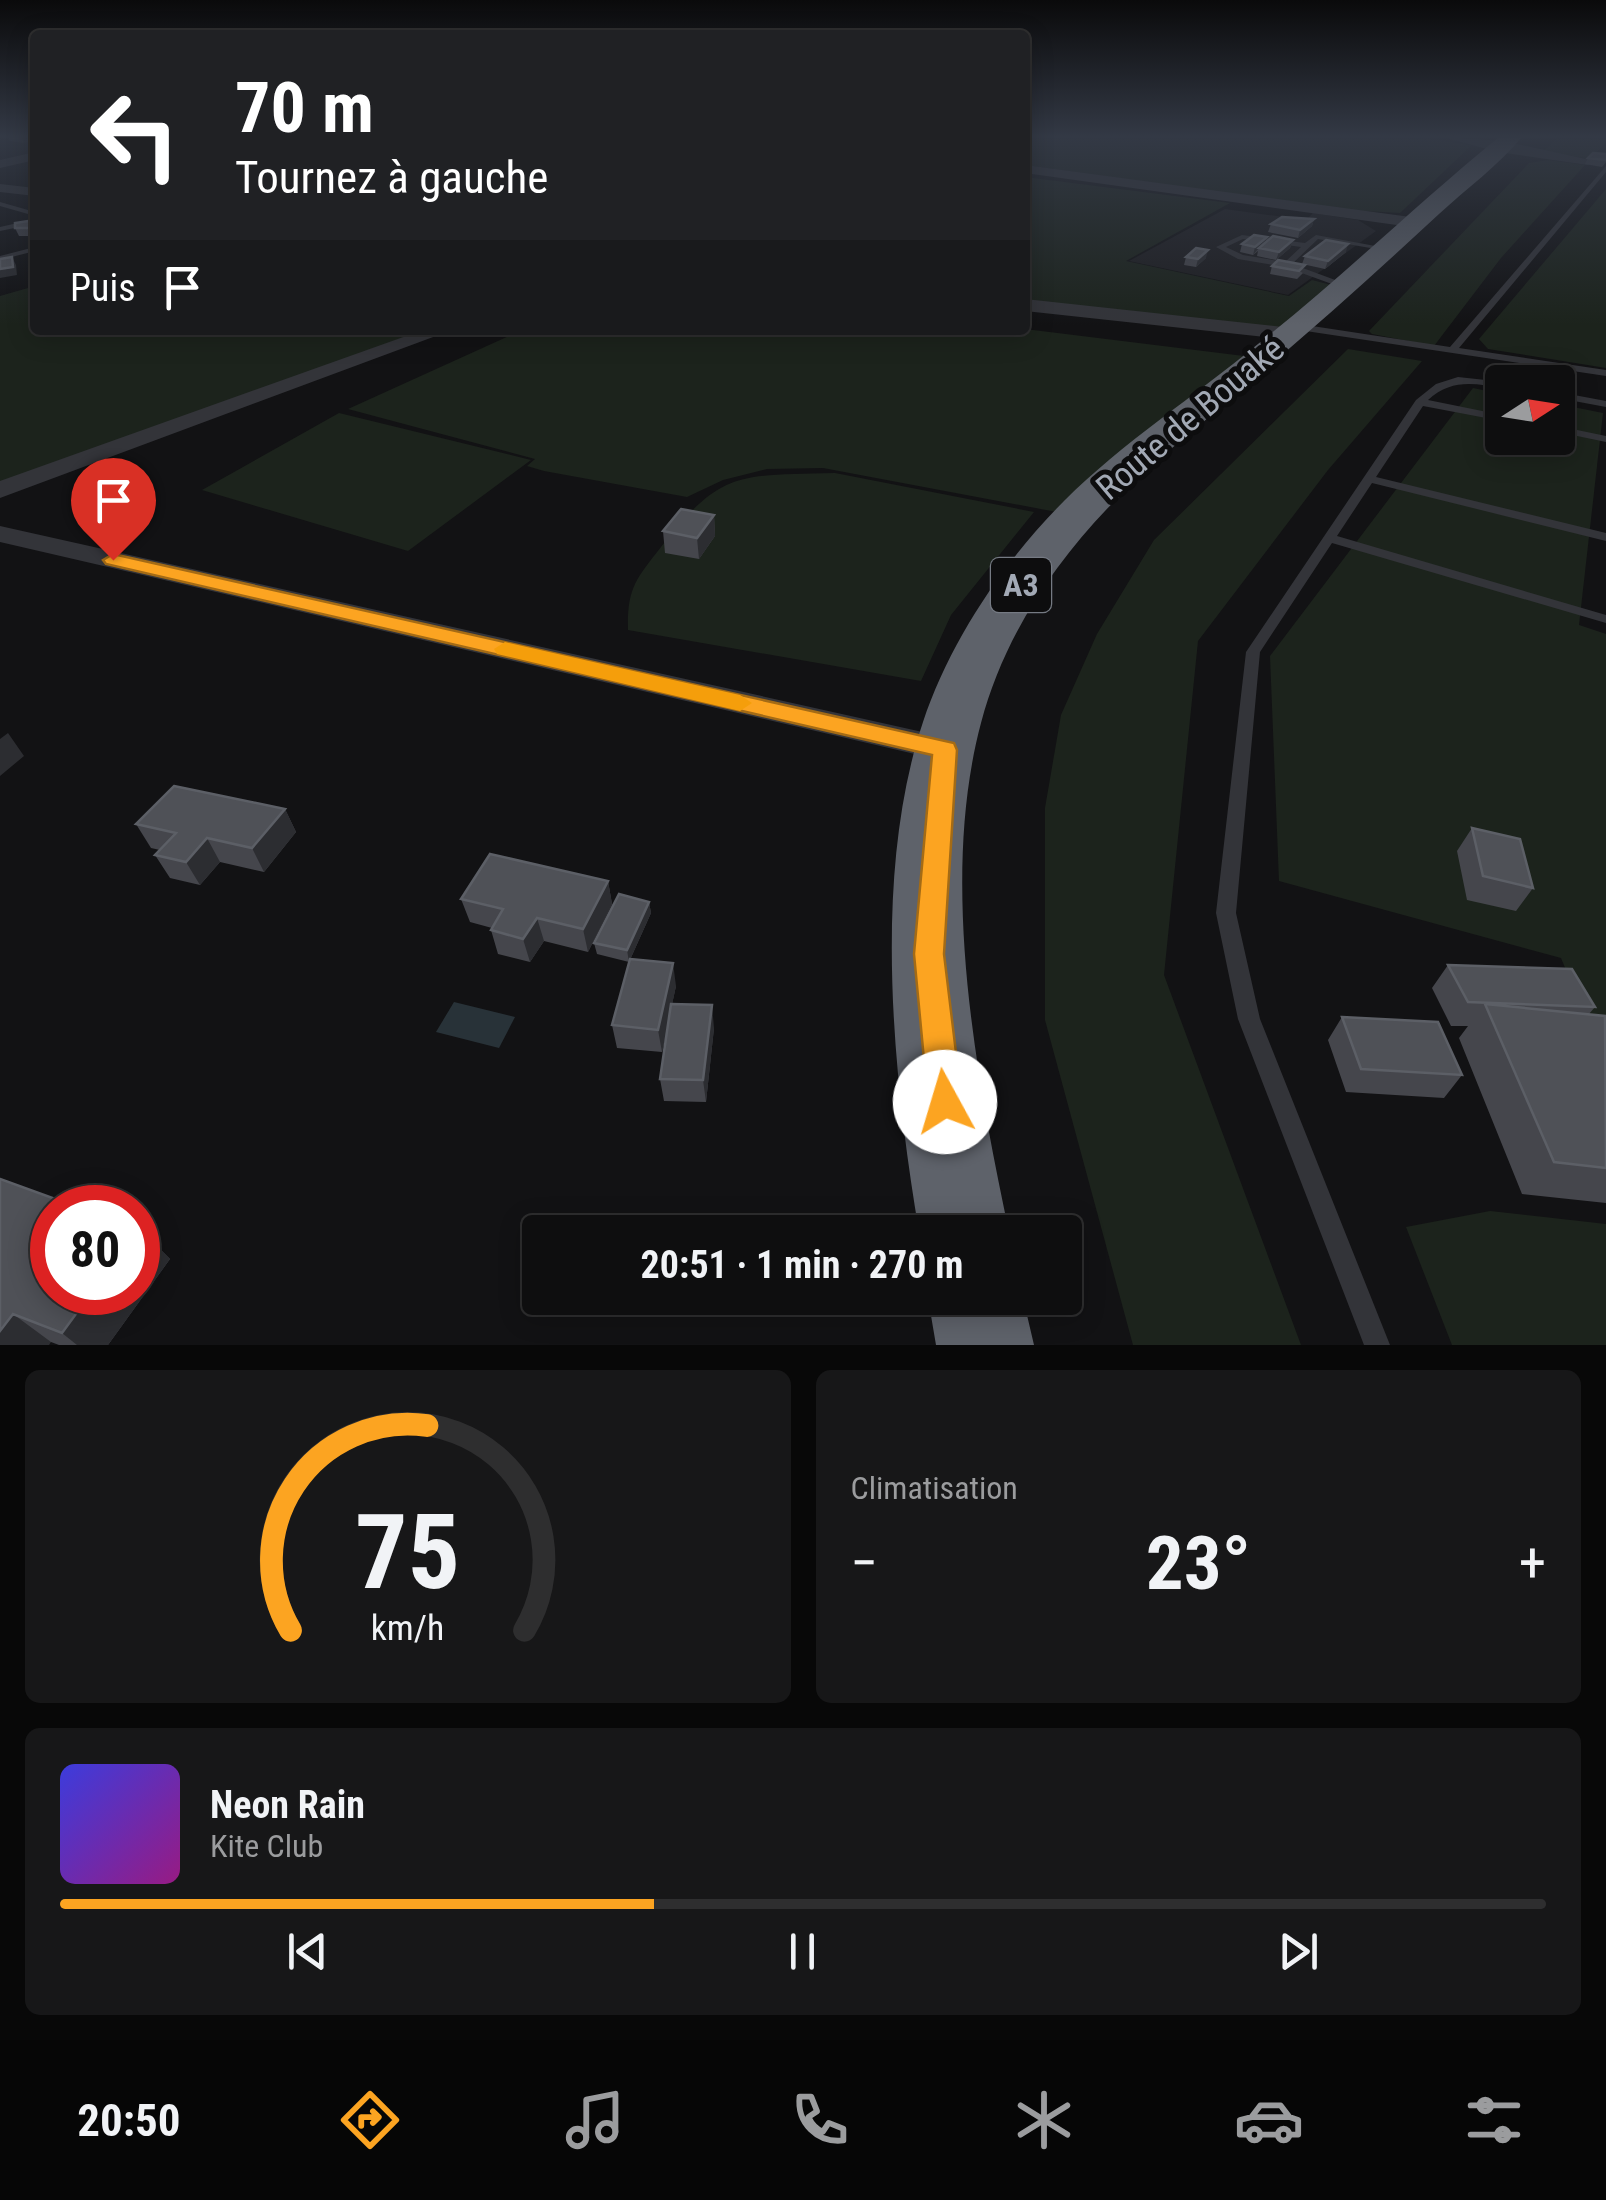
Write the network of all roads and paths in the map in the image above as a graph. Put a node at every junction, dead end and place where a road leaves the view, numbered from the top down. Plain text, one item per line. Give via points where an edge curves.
1 (1197, 200) edge
2 (1434, 200) edge
3 (1577, 200) edge
4 (0, 204) edge
5 (30, 215) edge
6 (30, 219) edge
7 (0, 229) edge
8 (1400, 235) junction
9 (1307, 246) junction
10 (30, 250) edge
11 (0, 258) edge
12 (1286, 265) junction
13 (1343, 286) junction
14 (1030, 305) edge
15 (1296, 331) junction
16 (428, 335) edge
17 (1452, 351) junction
18 (1606, 373) edge
19 (1485, 383) edge
20 (1575, 398) edge
21 (1420, 402) junction
22 (1606, 404) edge
23 (1485, 415) edge
24 (1575, 433) edge
25 (1606, 439) edge
26 (1370, 479) junction
27 (0, 490) edge
28 (0, 534) edge
29 (1606, 537) edge
30 (1330, 538) junction
31 (1606, 619) edge
32 (945, 750) junction
33 (961, 1215) edge
34 (979, 1315) edge
35 (985, 1345) edge
36 (1377, 1345) edge

1 - 8 street
2 - 8 highway, Route de Bouaké / A3
3 - 17 lane
4 - 5 lane
6 - 7 lane
8 - 9 lane via 1316,237
8 - 13 highway, Route de Bouaké / A3
9 - 12 lane
9 - 12 lane via 1242,237 1220,247 1241,258
10 - 11 lane
12 - 13 lane
13 - 15 highway, Route de Bouaké / A3
14 - 15 street
15 - 17 lane
15 - 32 highway, Route de Bouaké / A3 via 1161,434 1078,512 1026,576 980,652
16 - 27 street
17 - 18 lane
19 - 21 lane via 1449,380
20 - 22 lane
21 - 23 lane
21 - 26 lane
24 - 25 lane
26 - 29 lane
26 - 30 lane
28 - 32 street
30 - 31 lane
30 - 36 lane via 1253,652 1226,913 1250,1019
32 - 33 highway, Route de Bouaké / A3 via 929,954
34 - 35 highway

